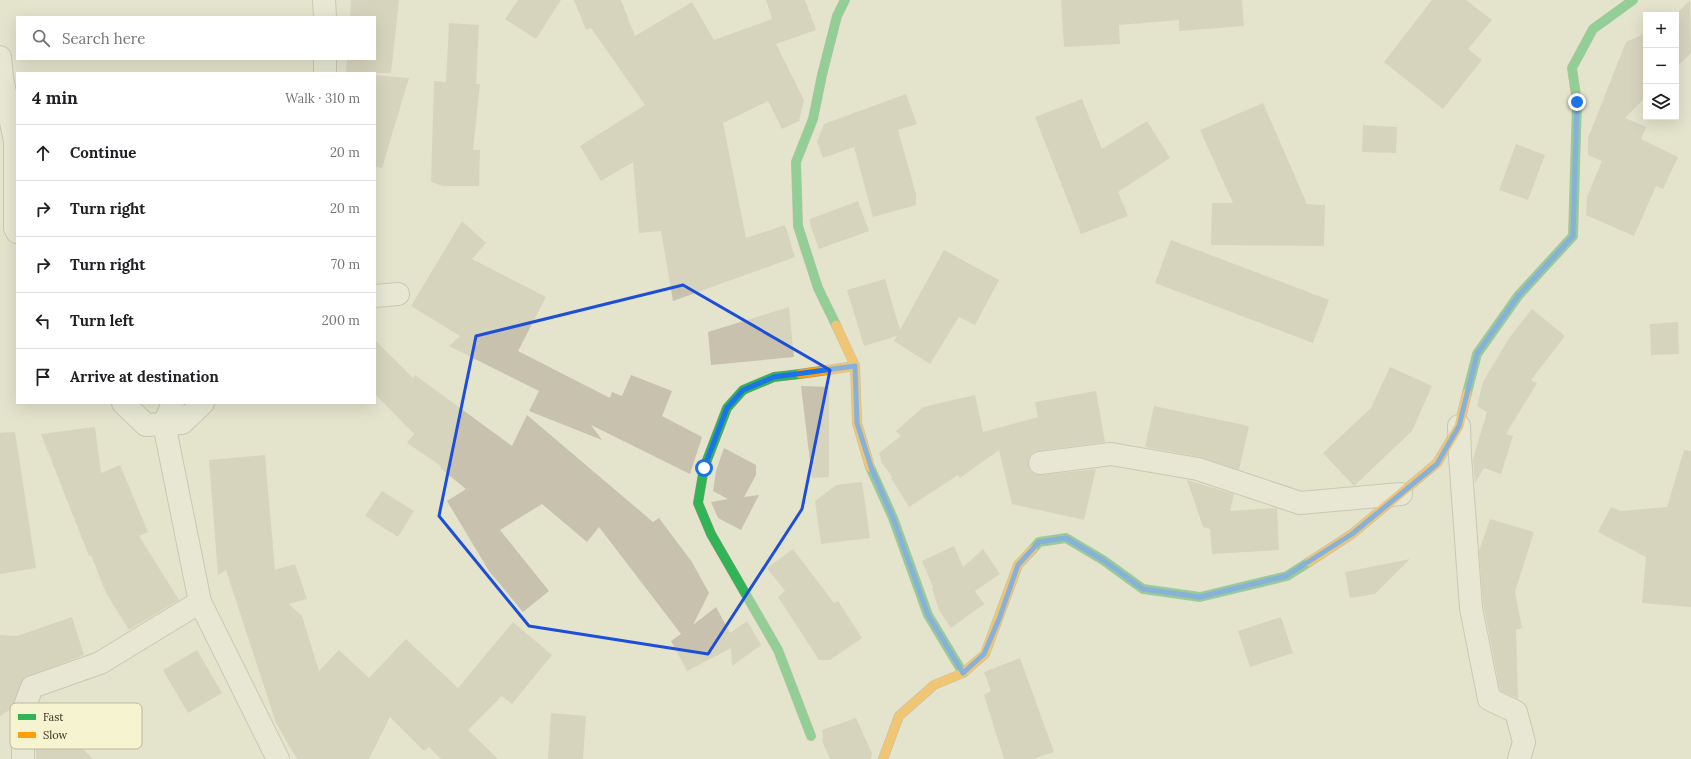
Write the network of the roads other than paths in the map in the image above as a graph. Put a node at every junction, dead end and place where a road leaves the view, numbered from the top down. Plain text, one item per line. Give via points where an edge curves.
1 (324, 0) edge
2 (845, 0) edge
3 (1633, 0) edge
4 (325, 16) edge
5 (0, 57) edge
6 (325, 60) edge
7 (325, 72) edge
8 (16, 230) edge
9 (398, 294) dead end
10 (376, 296) edge
11 (855, 366) junction
12 (124, 404) edge
13 (173, 404) edge
14 (202, 404) edge
15 (164, 424) junction
16 (1459, 426) junction
17 (1040, 463) dead end
18 (1401, 494) junction
19 (200, 602) junction
20 (963, 673) junction
21 (26, 703) edge
22 (811, 736) dead end
23 (278, 759) edge
24 (883, 759) edge
25 (1519, 759) edge

1 - 4 street
2 - 11 street via 837,16 813,119 796,162 798,226 818,288
3 - 16 street via 1593,29 1572,68 1577,102 1573,236 1518,296 1477,354
5 - 8 street via 15,141
6 - 7 street
9 - 10 street
11 - 20 street via 857,423 872,470 893,518 928,615
11 - 22 street via 774,377 743,390 727,408 715,437 704,468 698,503 711,534 778,650
12 - 15 street via 146,425
13 - 15 street
14 - 15 street via 182,423
15 - 19 street
16 - 18 street via 1437,464
16 - 25 street via 1471,608 1489,699 1516,712 1524,742
17 - 18 street via 1111,454 1198,469 1300,503
18 - 20 street via 1352,534 1286,576 1200,597 1143,589 1103,560 1066,538 1039,542 1018,565 984,654
19 - 21 street via 100,664 32,687
19 - 23 street
20 - 24 street via 934,685 899,716

